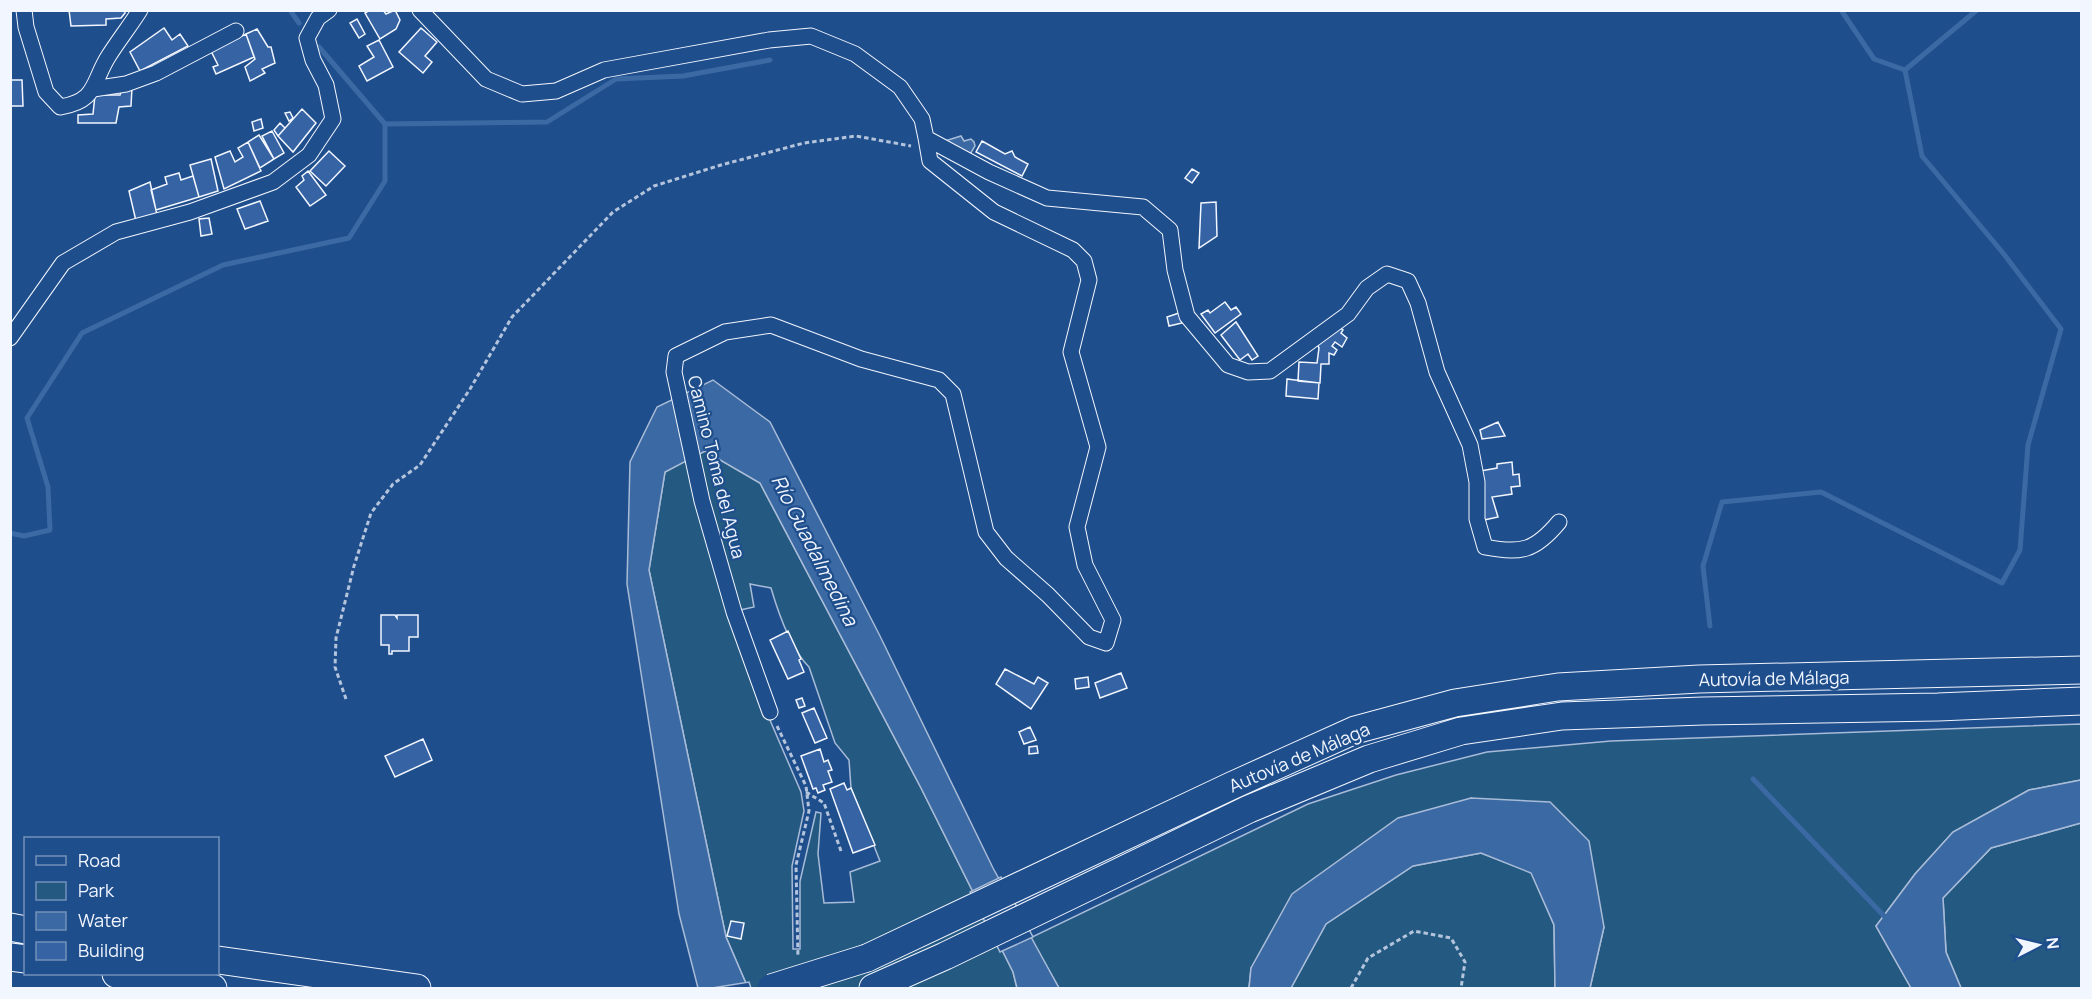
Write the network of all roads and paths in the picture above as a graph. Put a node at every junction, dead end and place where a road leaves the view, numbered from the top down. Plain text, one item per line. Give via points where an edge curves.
1 (24, 10) edge
2 (140, 10) edge
3 (329, 10) edge
4 (420, 10) edge
5 (236, 31) dead end
6 (93, 89) junction
7 (926, 138) junction
8 (10, 338) edge
9 (1559, 522) dead end
10 (2082, 670) edge
11 (346, 699) dead end
12 (2082, 701) edge
13 (770, 712) joint
14 (806, 792) junction
15 (841, 851) dead end
16 (219, 960) edge
17 (799, 966) dead end
18 (123, 975) edge
19 (213, 988) edge
20 (417, 988) edge
21 (771, 988) edge
22 (876, 988) edge
23 (1351, 988) edge
24 (1461, 988) edge

1 - 6 street via 46,92 60,107 77,104
2 - 6 street via 107,58
3 - 8 street via 318,18 307,38 326,85 333,119 309,155 273,182 190,212 116,232 63,263
4 - 7 street via 486,79 522,94 556,91 604,70 811,36 855,54 900,87 922,119
5 - 6 street via 156,73 126,84
7 - 9 street via 1047,198 1143,207 1170,230 1187,316 1228,365 1248,372 1270,371 1348,314 1367,288 1387,274 1408,281 1437,372 1470,445 1477,482 1477,519 1485,547 1508,551 1535,546
7 - 11 path via 913,146 856,136 804,143 654,186 613,212 512,317 420,465 393,484 371,513 336,638 335,667
7 - 13 street, Camino Toma del Agua via 930,161 994,212 1073,250 1084,261 1089,280 1071,352 1098,447 1077,527 1085,565 1113,620 1106,643 1089,637 1006,558 986,532 953,394 939,380 861,359 771,326 724,332 676,356 674,372 702,501 734,612
10 - 21 highway, Autovía de Málaga, bridge via 1699,679 1558,687 1455,703 1355,730 867,958
12 - 22 highway, Autovía de Málaga via 1562,716 1461,731 1370,759 1260,804
13 - 14 path
14 - 15 path via 824,803
14 - 17 path via 809,811 796,865
16 - 20 highway
18 - 19 highway
23 - 24 path via 1368,958 1414,931 1451,938 1465,962

